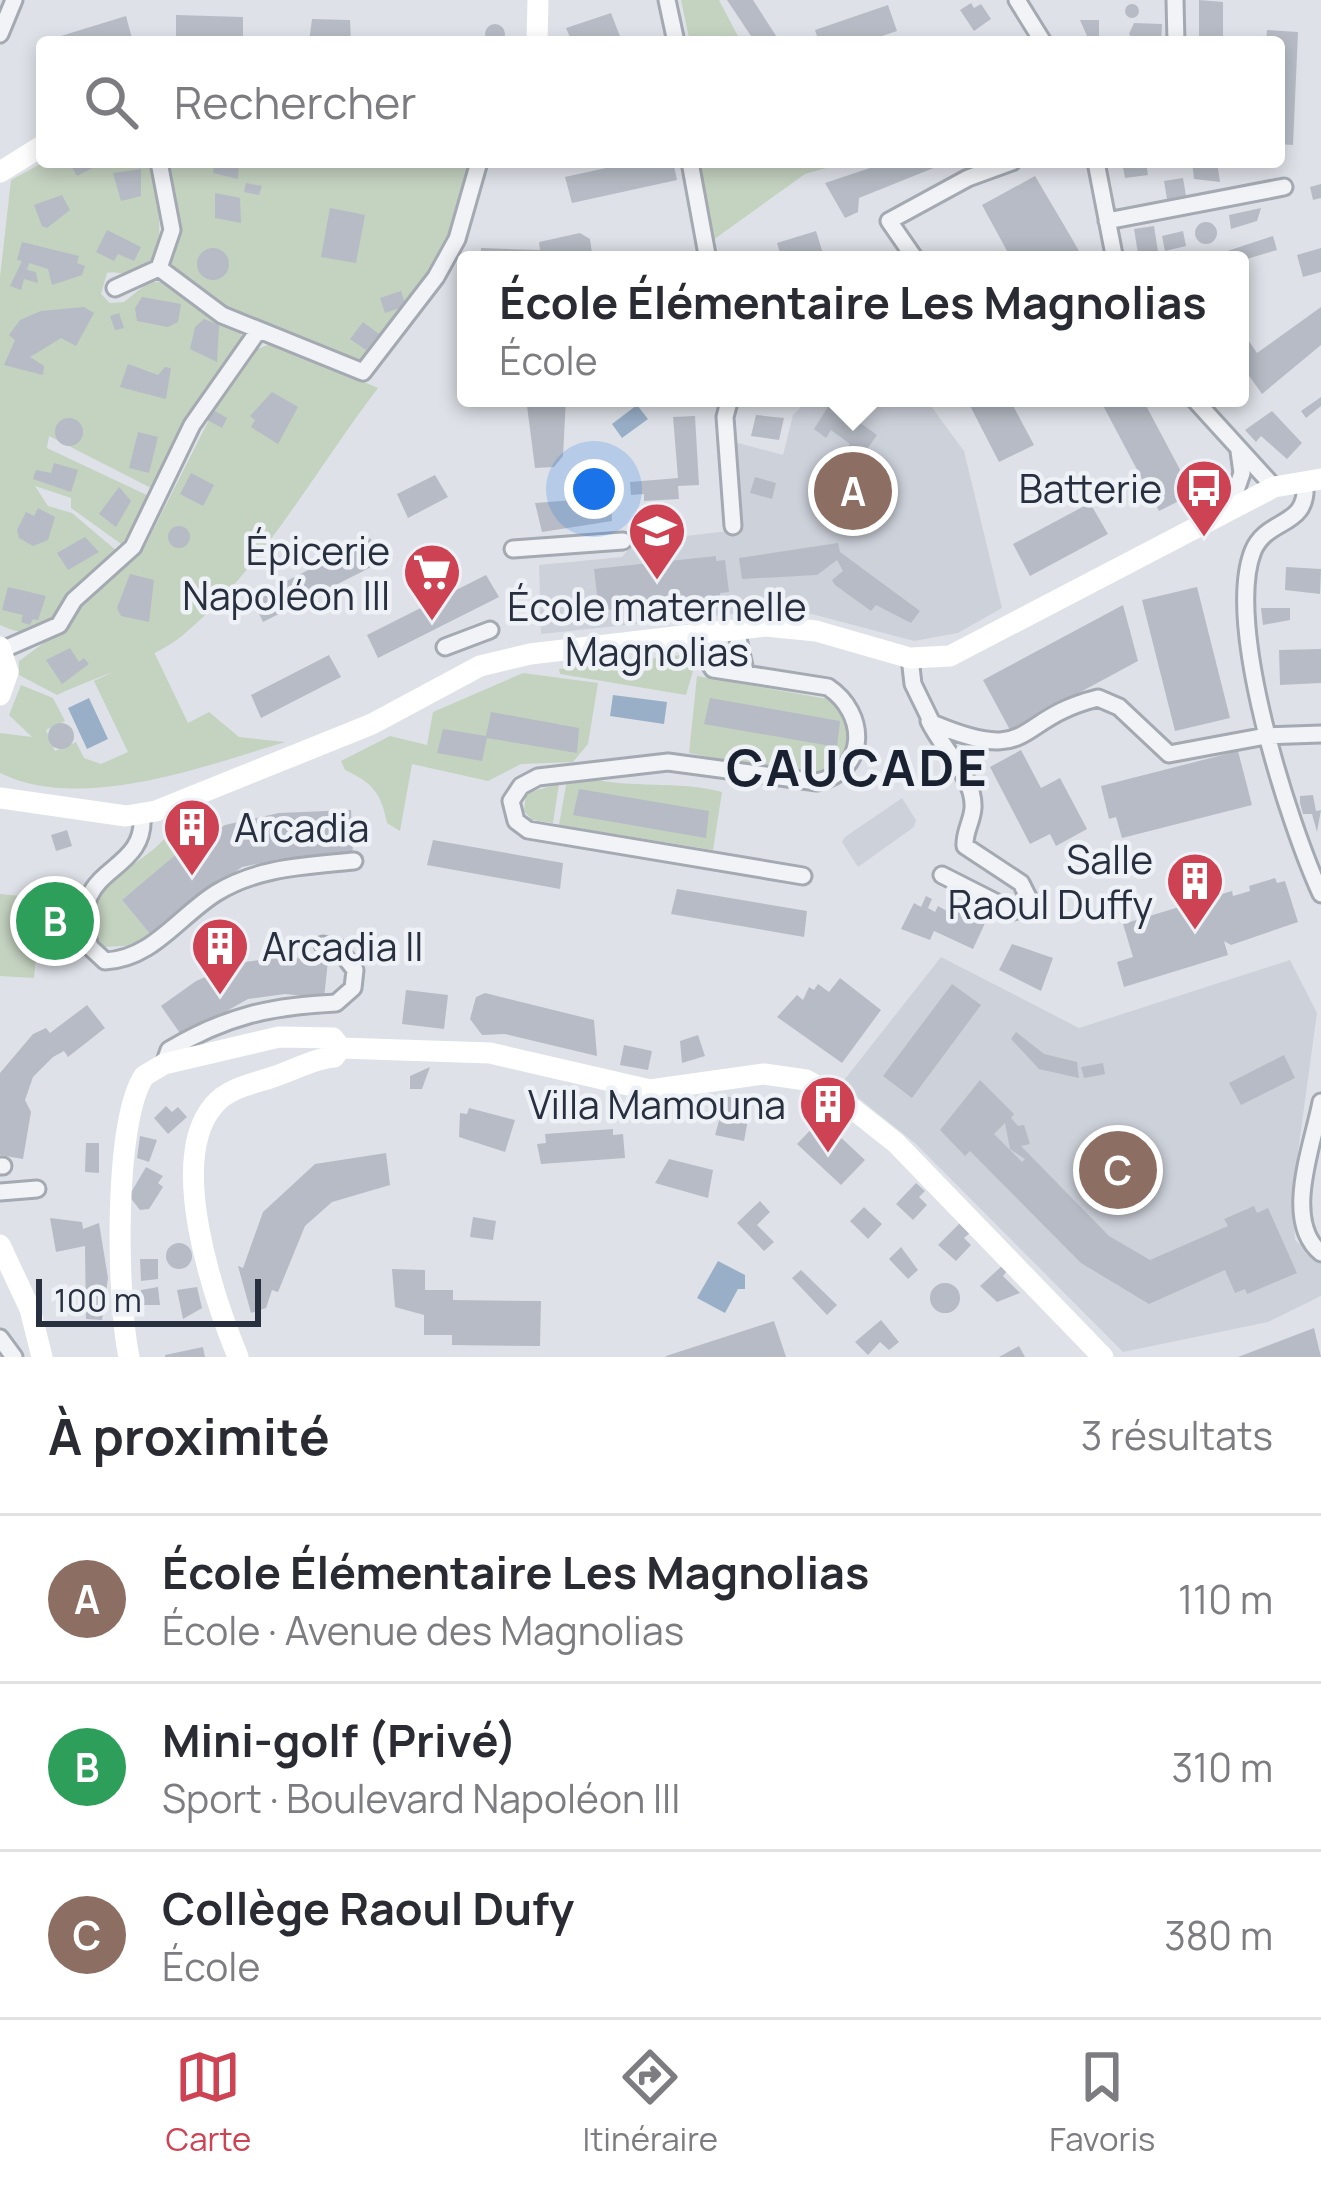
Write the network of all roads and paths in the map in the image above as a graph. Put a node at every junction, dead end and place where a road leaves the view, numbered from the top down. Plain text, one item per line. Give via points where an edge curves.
1 (14, 0) edge
2 (538, 0) edge
3 (667, 0) edge
4 (1018, 0) edge
5 (1175, 0) edge
6 (0, 34) edge
7 (537, 36) edge
8 (675, 36) edge
9 (1039, 36) edge
10 (1176, 36) edge
11 (36, 150) edge
12 (160, 168) edge
13 (477, 168) edge
14 (691, 168) edge
15 (996, 168) edge
16 (1097, 168) edge
17 (0, 172) edge
18 (1284, 188) dead end
19 (1107, 221) junction
20 (706, 251) edge
21 (910, 251) edge
22 (1112, 251) edge
23 (159, 268) junction
24 (115, 288) dead end
25 (258, 331) junction
26 (728, 407) edge
27 (1201, 407) edge
28 (1238, 448) junction
29 (1313, 481) edge
30 (1274, 487) junction
31 (1229, 510) junction
32 (733, 526) dead end
33 (622, 541) dead end
34 (513, 549) dead end
35 (736, 629) junction
36 (490, 631) dead end
37 (691, 635) junction
38 (446, 647) dead end
39 (1, 649) edge
40 (910, 658) junction
41 (745, 671) junction
42 (0, 695) edge
43 (928, 718) junction
44 (1321, 734) edge
45 (1266, 736) junction
46 (0, 798) edge
47 (142, 814) junction
48 (353, 861) dead end
49 (942, 875) dead end
50 (803, 876) dead end
51 (1321, 894) edge
52 (323, 945) dead end
53 (331, 1049) junction
54 (164, 1064) junction
55 (1321, 1102) edge
56 (37, 1190) dead end
57 (0, 1192) edge
58 (0, 1245) edge
59 (1321, 1253) edge
60 (0, 1338) edge
61 (14, 1357) edge
62 (42, 1357) edge
63 (129, 1357) edge
64 (238, 1357) edge
65 (1103, 1357) edge

1 - 6 street
2 - 7 main road
3 - 8 street
4 - 9 street
5 - 10 street
11 - 17 main road
12 - 23 street via 172,230
13 - 25 street via 457,239 436,277 363,372
14 - 20 street
15 - 21 street via 889,221
16 - 19 street
18 - 19 street
19 - 22 street
23 - 24 street
23 - 25 street
25 - 39 street via 192,425 133,547 74,600 59,625
26 - 32 street
27 - 28 street
28 - 30 street
28 - 31 street via 1243,473
29 - 30 main road
29 - 45 street via 1303,510 1257,544 1249,577
30 - 31 main road
31 - 40 main road via 965,651
33 - 34 street
35 - 37 main road
35 - 40 main road via 794,626
35 - 41 street
36 - 38 street
37 - 41 street via 712,669
37 - 47 main road via 480,666 322,746
39 - 42 main road via 8,672
40 - 43 street
41 - 50 street via 828,687 844,698 859,732 840,773 818,782 668,762 538,776 511,801 516,821 528,830
43 - 45 street via 996,745 1099,698 1169,754
43 - 49 street via 971,789 965,846 1021,883 1029,899 1013,910
44 - 45 street
45 - 51 street
46 - 47 main road
47 - 48 street via 137,848 94,883 85,902 90,947 105,961 132,959 215,894 258,872
52 - 54 street via 338,948 355,970 353,988 337,1003 281,1004 230,1017 170,1051
53 - 54 main road via 300,1033
53 - 64 main road via 222,1097 196,1144 200,1224
53 - 65 main road via 509,1057 650,1090 788,1076 843,1100 896,1143
54 - 63 main road via 138,1085 119,1184
55 - 59 street via 1301,1217
56 - 57 street
58 - 62 main road
60 - 61 street

